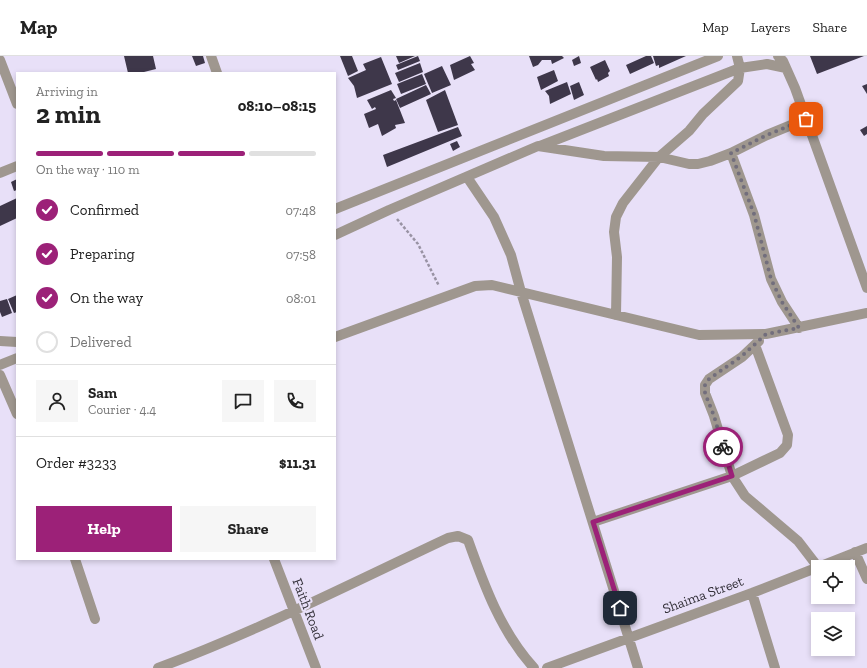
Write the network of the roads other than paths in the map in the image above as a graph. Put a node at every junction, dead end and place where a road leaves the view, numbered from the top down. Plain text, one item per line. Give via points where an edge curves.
1 (211, 56) edge
2 (718, 56) edge
3 (737, 56) edge
4 (778, 56) edge
5 (0, 60) edge
6 (740, 68) junction
7 (786, 68) junction
8 (217, 72) edge
9 (16, 101) edge
10 (806, 119) junction
11 (538, 146) junction
12 (731, 153) junction
13 (659, 157) junction
14 (16, 166) edge
15 (0, 173) edge
16 (467, 177) junction
17 (336, 209) edge
18 (336, 236) edge
19 (867, 288) edge
20 (521, 292) junction
21 (867, 313) edge
22 (616, 315) junction
23 (799, 328) junction
24 (766, 334) junction
25 (336, 337) edge
26 (0, 341) edge
27 (16, 342) edge
28 (755, 345) junction
29 (16, 358) edge
30 (0, 365) edge
31 (0, 375) edge
32 (16, 412) edge
33 (732, 476) junction
34 (593, 522) junction
35 (867, 548) edge
36 (855, 552) junction
37 (75, 560) edge
38 (274, 560) edge
39 (813, 560) edge
40 (835, 560) edge
41 (811, 570) edge
42 (867, 579) edge
43 (752, 593) junction
44 (293, 611) junction
45 (95, 619) dead end
46 (629, 637) junction
47 (158, 668) edge
48 (316, 668) edge
49 (534, 668) edge
50 (547, 668) edge
51 (638, 668) edge
52 (775, 668) edge

1 - 8 street
2 - 17 street
3 - 6 street
4 - 7 street
5 - 9 street
6 - 7 street via 767,64
6 - 11 street
6 - 13 street via 738,81 689,131
7 - 10 street
10 - 12 street
10 - 19 street
11 - 13 street via 604,156
11 - 16 street
12 - 13 street via 698,164
12 - 23 street via 754,214 771,279
13 - 22 street via 623,203 616,217
14 - 15 street
16 - 18 street
16 - 20 street via 494,217 511,256
20 - 22 street
20 - 25 street via 492,285 476,286
20 - 34 street
21 - 23 street
22 - 24 street via 699,336
23 - 24 street
24 - 28 street
26 - 27 street
28 - 33 street via 709,379 705,385 705,393
28 - 33 street via 788,435 787,445 780,453
29 - 30 street
31 - 32 street
33 - 34 street
33 - 39 street via 745,496 798,541
34 - 46 street
35 - 36 street, Shaima Street
36 - 40 street, Shaima Street
36 - 42 street
37 - 45 street
38 - 44 street, Faith Road
41 - 43 street, Shaima Street
43 - 46 street, Shaima Street
43 - 52 street
44 - 47 street via 204,651
44 - 48 street, Faith Road
44 - 49 street via 448,538 458,536 468,540 487,593 513,642
46 - 50 street, Shaima Street
46 - 51 street

